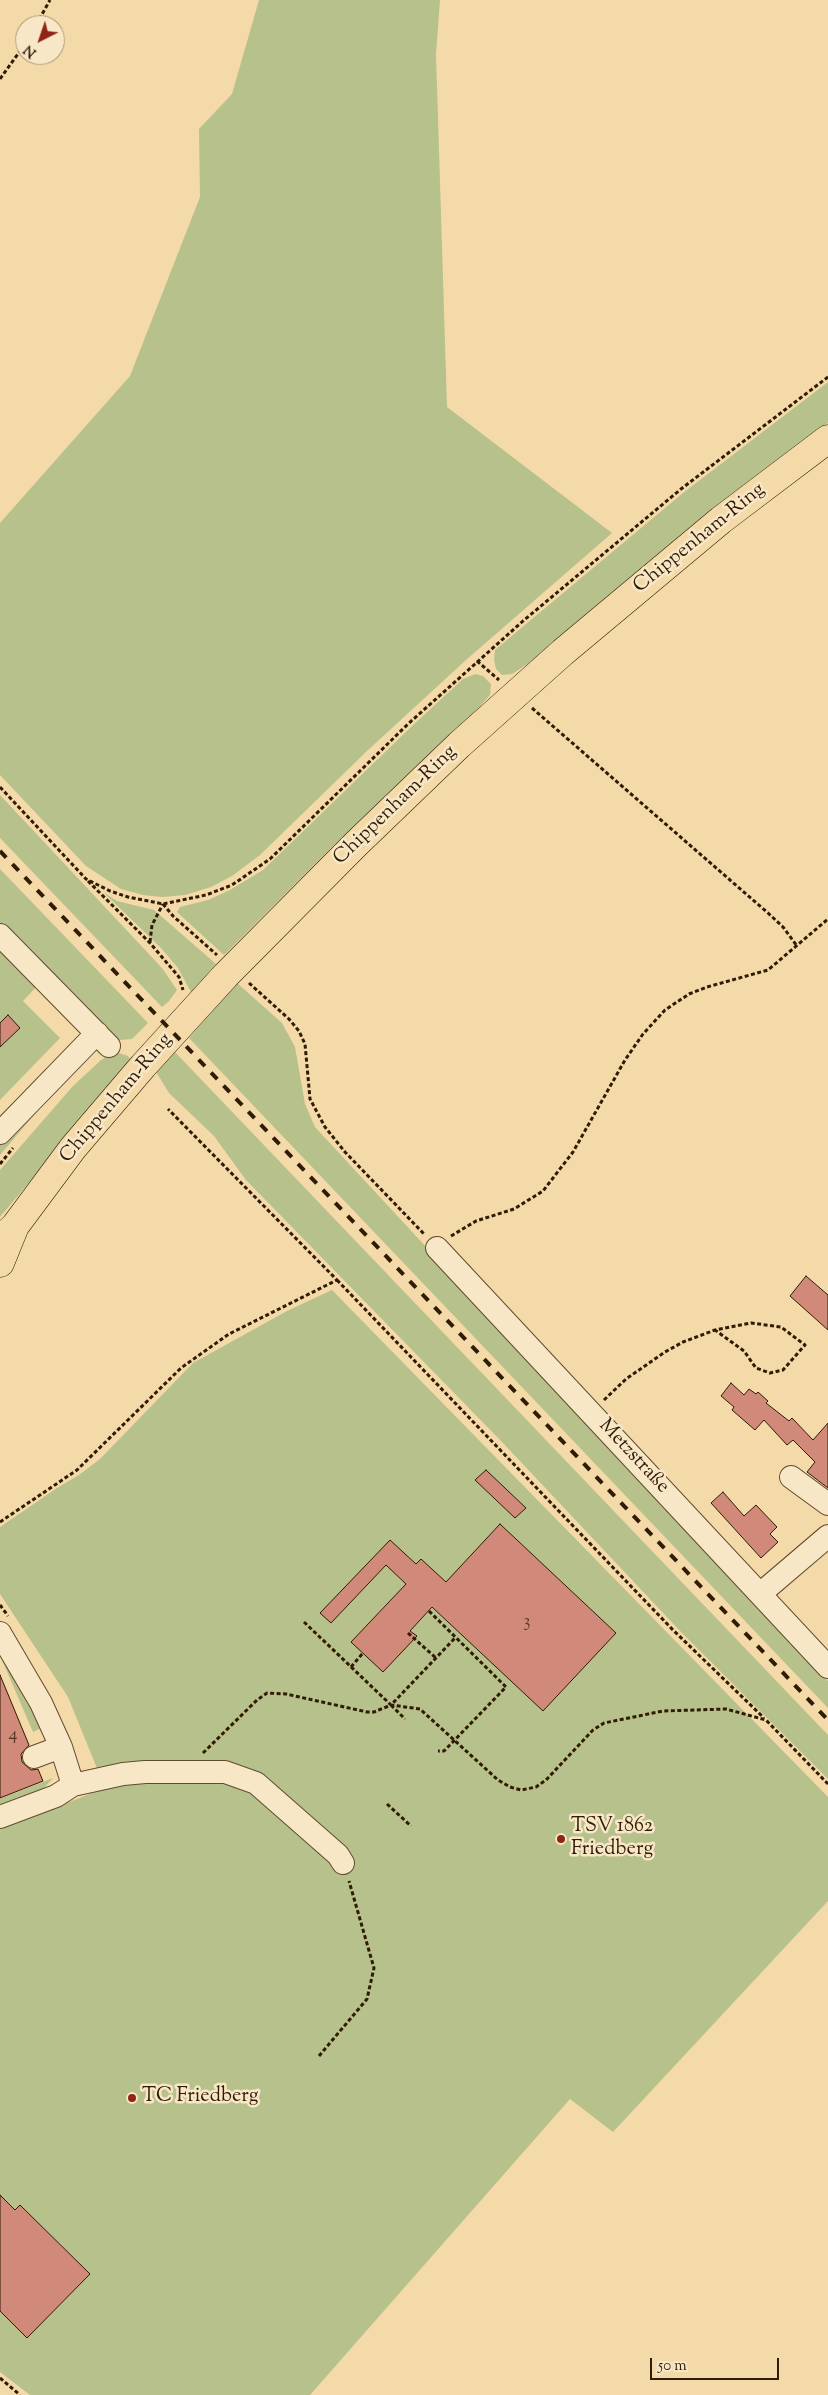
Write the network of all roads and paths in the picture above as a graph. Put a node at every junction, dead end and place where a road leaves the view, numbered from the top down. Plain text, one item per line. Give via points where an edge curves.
1 (50, 0) edge
2 (42, 15) edge
3 (15, 58) edge
4 (0, 79) edge
5 (828, 377) edge
6 (828, 439) edge
7 (477, 661) junction
8 (516, 694) junction
9 (0, 787) edge
10 (86, 879) junction
11 (163, 904) junction
12 (828, 920) edge
13 (0, 935) edge
14 (150, 942) junction
15 (797, 946) junction
16 (222, 959) dead end
17 (243, 977) dead end
18 (184, 994) dead end
19 (168, 1109) dead end
20 (0, 1132) edge
21 (7, 1233) edge
22 (437, 1248) junction
23 (0, 1263) edge
24 (337, 1280) junction
25 (715, 1330) junction
26 (591, 1412) junction
27 (791, 1477) dead end
28 (828, 1504) edge
29 (0, 1522) edge
30 (828, 1536) edge
31 (760, 1594) junction
32 (429, 1611) dead end
33 (304, 1622) dead end
34 (0, 1633) edge
35 (408, 1633) dead end
36 (455, 1638) junction
37 (363, 1653) dead end
38 (436, 1658) junction
39 (351, 1667) junction
40 (828, 1667) edge
41 (391, 1704) junction
42 (405, 1719) dead end
43 (766, 1720) junction
44 (454, 1740) junction
45 (60, 1748) junction
46 (438, 1751) dead end
47 (199, 1755) dead end
48 (34, 1757) dead end
49 (828, 1784) edge
50 (73, 1785) junction
51 (387, 1804) dead end
52 (0, 1817) edge
53 (411, 1826) dead end
54 (343, 1862) joint
55 (319, 2056) dead end
56 (0, 2378) edge
57 (20, 2395) edge

1 - 2 path
3 - 4 path
5 - 7 path via 681,489
6 - 8 main road, Chippenham-Ring via 690,545
7 - 8 path
7 - 11 path via 270,859 223,889 186,901
8 - 15 path via 768,913
8 - 21 main road, Chippenham-Ring via 363,837 226,974 103,1113
9 - 10 path
10 - 11 path via 128,897
10 - 14 path
11 - 14 path via 152,925
11 - 16 path
12 - 15 path
13 - 20 street via 103,1040
14 - 18 path via 179,978
15 - 22 path via 768,970 707,987 689,994 665,1010 625,1060 573,1152 543,1191 514,1209 476,1221
17 - 22 path via 299,1031 305,1044 310,1099 325,1127
19 - 24 path
21 - 23 main road, Chippenham-Ring
22 - 26 street, Metzstraße
24 - 29 path via 229,1334 189,1362 77,1470
24 - 43 path via 674,1630
25 - 25 path via 751,1323 781,1327 805,1345 783,1370 770,1373 756,1368 744,1351
25 - 26 path via 665,1352 626,1379
26 - 31 street, Metzstraße
27 - 28 street
30 - 31 street
31 - 40 street, Metzstraße
32 - 36 path
33 - 39 path
34 - 45 street via 41,1703
35 - 38 path
36 - 38 path
36 - 44 path via 506,1686
37 - 39 path
38 - 41 path
39 - 41 path
41 - 42 path
41 - 44 path via 420,1709
41 - 47 path via 367,1712 277,1692 266,1693
43 - 44 path via 726,1709 699,1708 618,1718 593,1730 546,1780 536,1787 521,1790 510,1788 498,1780
43 - 49 path
44 - 46 path via 444,1750
45 - 48 street
45 - 50 street
50 - 52 street via 56,1796
50 - 54 street via 138,1773 225,1772 256,1783
51 - 53 path
54 - 55 path via 374,1968 366,1999
56 - 57 path

